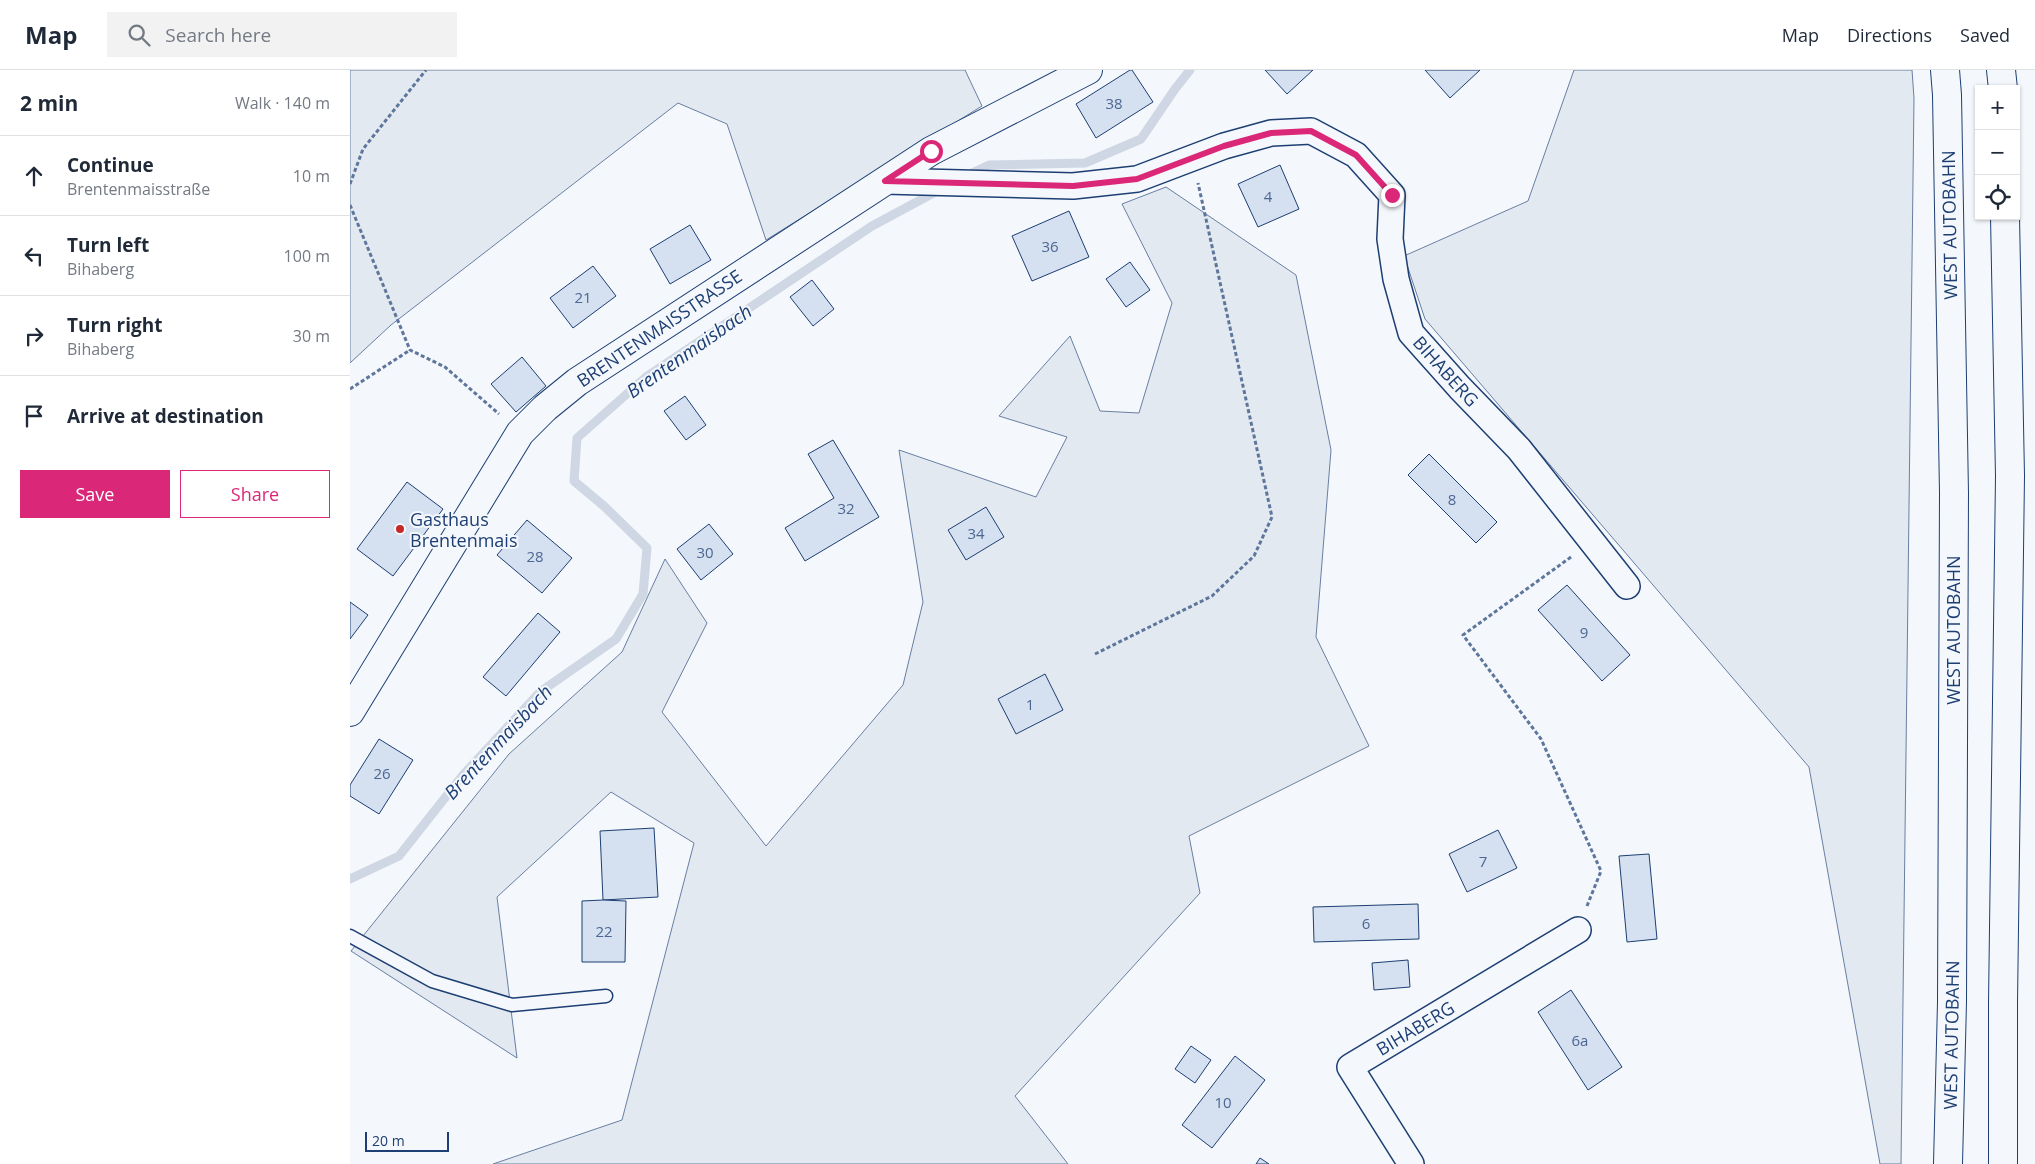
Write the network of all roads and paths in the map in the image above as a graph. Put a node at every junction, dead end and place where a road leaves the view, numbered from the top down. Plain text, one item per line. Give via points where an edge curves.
1 (426, 70) edge
2 (1088, 70) edge
3 (2001, 70) edge
4 (1946, 83) edge
5 (2003, 85) edge
6 (1191, 158) junction
7 (885, 181) junction
8 (350, 184) edge
9 (350, 205) edge
10 (2005, 220) edge
11 (410, 350) junction
12 (350, 389) edge
13 (520, 433) junction
14 (1592, 542) junction
15 (1627, 586) dead end
16 (1095, 654) dead end
17 (350, 712) edge
18 (1578, 930) joint
19 (350, 936) edge
20 (606, 996) dead end
21 (1411, 1164) edge
22 (1948, 1164) edge
23 (2003, 1164) edge

1 - 8 path via 363,149
2 - 7 main road, BRENTENMAISSTRASSE via 931,151
3 - 5 main road
4 - 22 main road, WEST AUTOBAHN via 1954,493
6 - 7 street, BIHABERG via 1137,179 1073,186
6 - 14 street, BIHABERG via 1271,133 1311,131 1356,155 1392,195 1390,238 1396,279 1411,333 1519,449
6 - 16 path via 1272,517 1254,556 1212,596
7 - 13 main road, BRENTENMAISSTRASSE via 577,382
9 - 11 path
10 - 23 main road via 2010,476
11 - 12 path
11 - 13 path via 445,367
13 - 17 main road, BRENTENMAISSTRASSE
14 - 15 street, BIHABERG
14 - 18 path via 1463,635 1541,739 1601,871
18 - 21 street, BIHABERG via 1350,1067
19 - 20 lane via 432,981 512,1005

